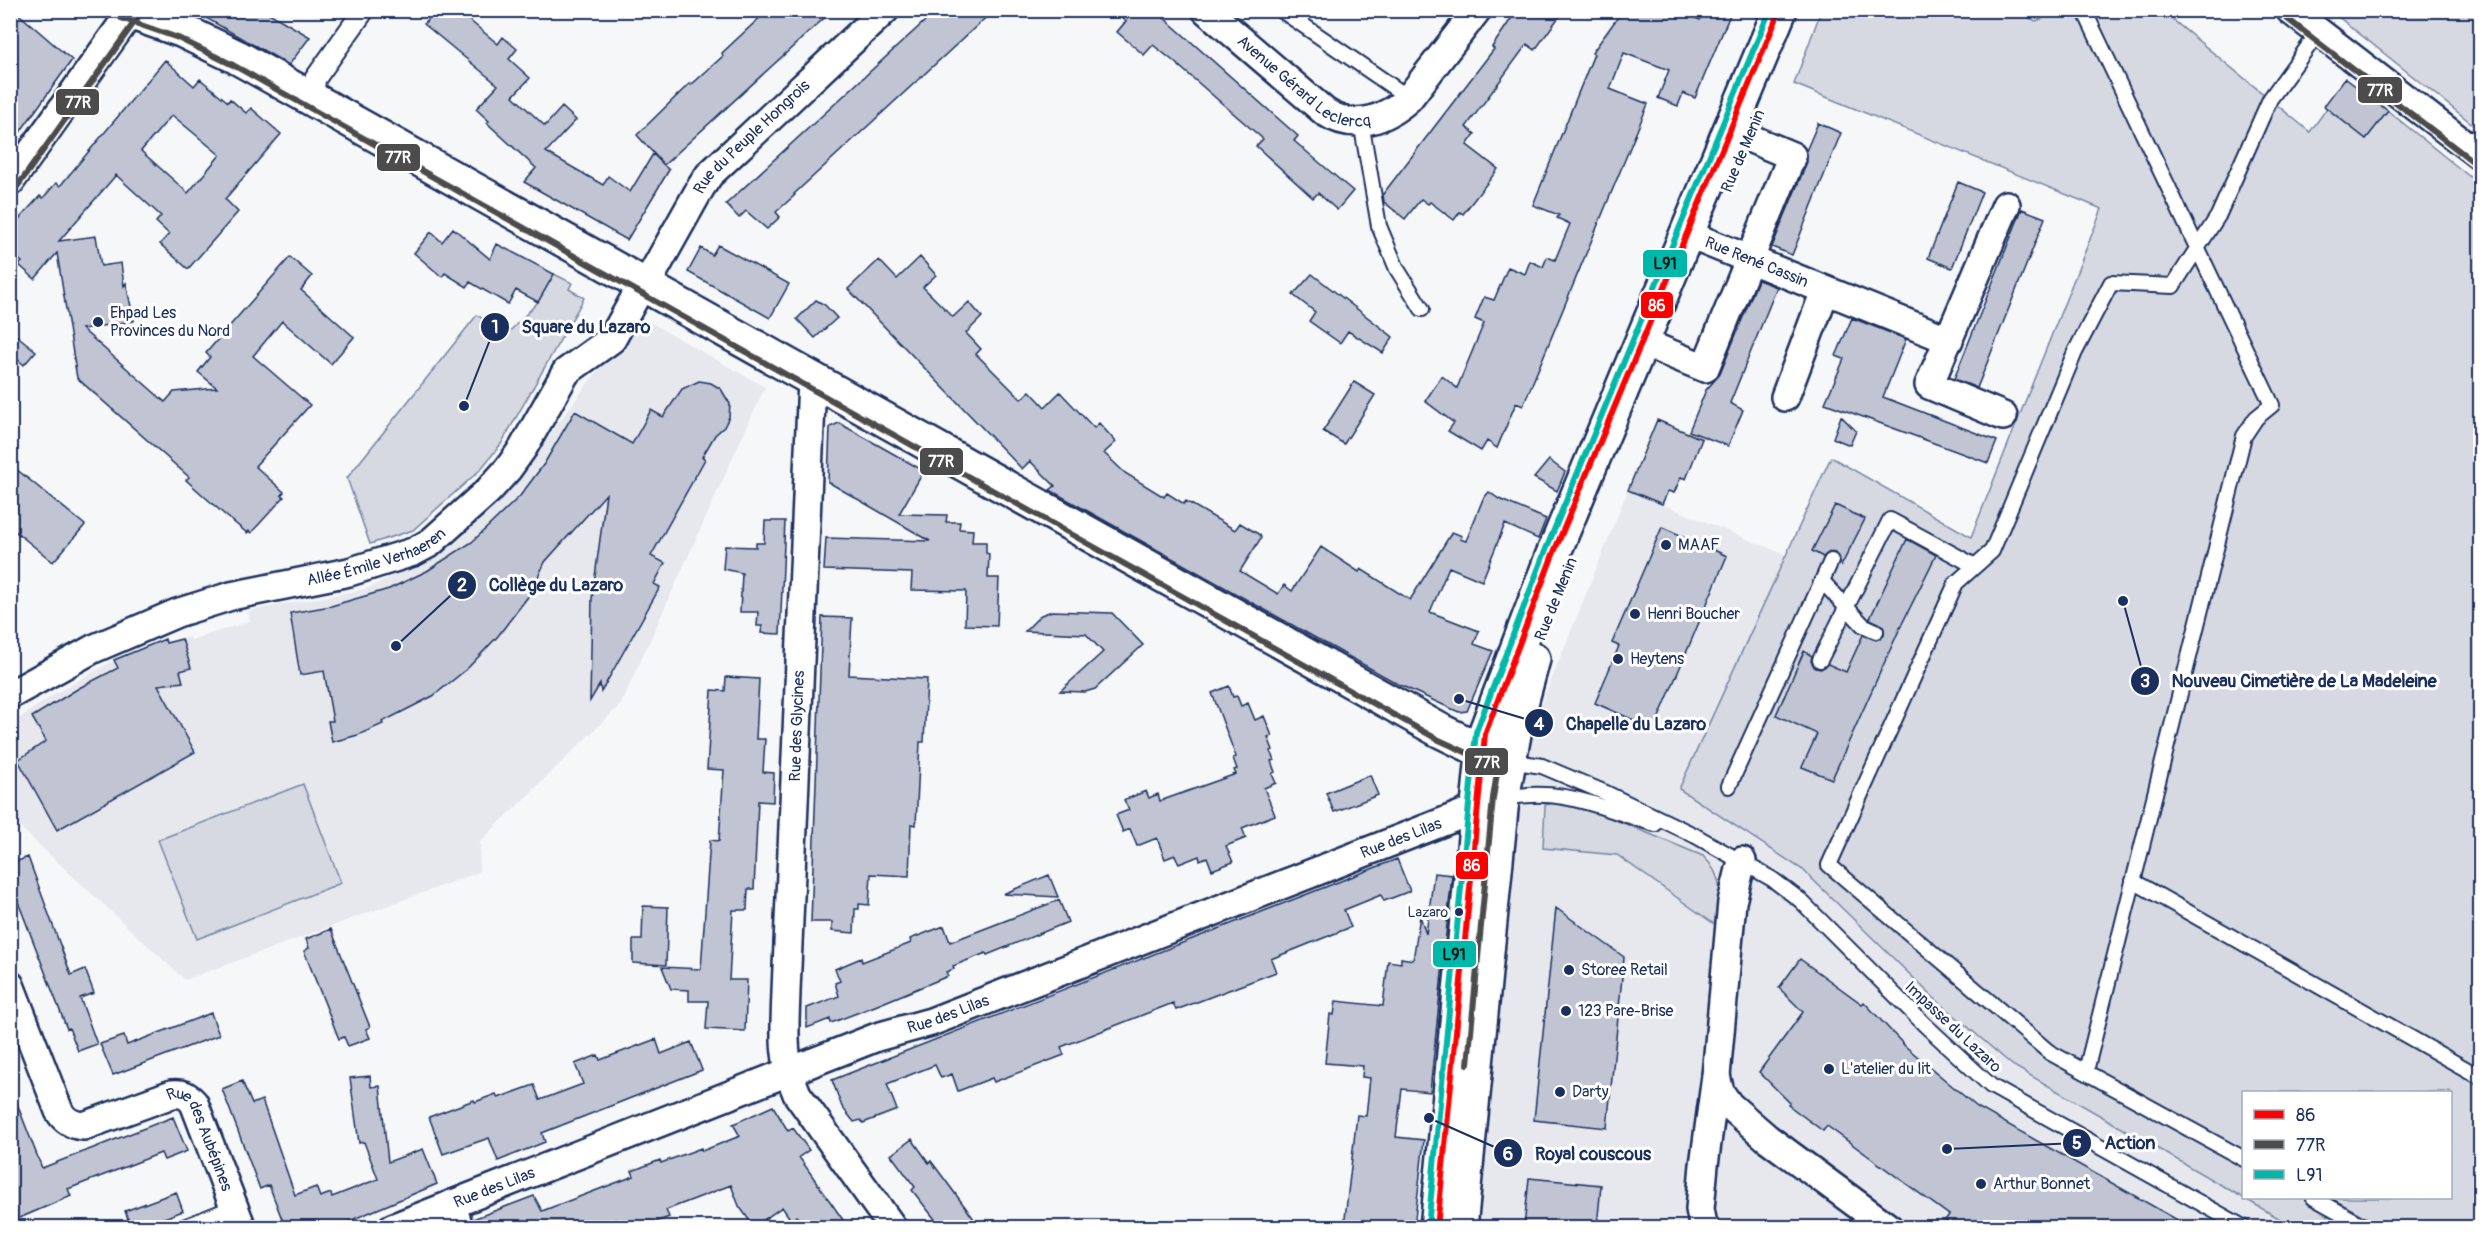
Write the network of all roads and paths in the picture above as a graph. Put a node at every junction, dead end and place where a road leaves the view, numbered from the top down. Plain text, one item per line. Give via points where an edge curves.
1 (364, 10) edge
2 (885, 10) edge
3 (1206, 10) edge
4 (1281, 10) edge
5 (1477, 10) edge
6 (1780, 10) edge
7 (1801, 10) edge
8 (2085, 10) edge
9 (2292, 11) edge
10 (138, 13) edge
11 (2318, 33) junction
12 (1409, 99) junction
13 (313, 102) junction
14 (1361, 122) junction
15 (1739, 134) junction
16 (2481, 156) edge
17 (10, 182) edge
18 (2006, 205) dead end
19 (1696, 238) junction
20 (2197, 248) junction
21 (1749, 261) junction
22 (644, 286) junction
23 (1825, 291) junction
24 (1422, 309) dead end
25 (1949, 340) junction
26 (1651, 345) junction
27 (812, 380) junction
28 (1785, 398) dead end
29 (2003, 416) dead end
30 (1831, 561) dead end
31 (1975, 567) junction
32 (1822, 580) junction
33 (1846, 607) junction
34 (1876, 631) dead end
35 (1820, 660) dead end
36 (10, 695) edge
37 (1495, 756) junction
38 (1729, 786) dead end
39 (1490, 804) junction
40 (1694, 836) junction
41 (1742, 861) junction
42 (2133, 881) junction
43 (10, 985) edge
44 (2086, 1071) junction
45 (788, 1072) junction
46 (1716, 1076) junction
47 (2481, 1077) edge
48 (2242, 1158) edge
49 (2318, 1199) edge
50 (455, 1216) edge
51 (238, 1217) edge
52 (182, 1227) edge
53 (392, 1227) edge
54 (893, 1227) edge
55 (1437, 1227) edge
56 (1460, 1227) edge
57 (1706, 1227) edge
58 (1889, 1227) edge
59 (2245, 1227) edge
60 (2368, 1227) edge

1 - 13 street via 315,79
2 - 22 street, Rue du Peuple Hongrois via 710,175
3 - 14 street, Avenue Gérard Leclercq via 1325,112 1344,121
4 - 12 lane, Avenue Gérard Leclercq
5 - 12 street, Avenue Gérard Leclercq
6 - 15 main road, Rue de Menin
7 - 15 main road, Rue de Menin
8 - 20 lane
9 - 11 street
10 - 13 main road via 221,49
10 - 17 street
11 - 16 street
11 - 20 lane via 2270,99 2218,216
12 - 14 street, Avenue Gérard Leclercq via 1379,118
13 - 22 main road
14 - 24 lane via 1379,226 1397,269
15 - 19 main road, Rue de Menin
15 - 21 street via 1792,156
18 - 25 street
19 - 21 street, Rue René Cassin
19 - 26 main road, Rue de Menin
20 - 31 lane via 2173,286 2111,284 2075,352 1992,551
20 - 42 lane via 2272,405 2256,418 2244,436
21 - 23 street, Rue René Cassin
21 - 26 street via 1705,368
22 - 27 main road
22 - 36 street, Allée Émile Verhaeren via 612,339 566,372 508,469 422,548 350,572 231,596 177,613 93,648
23 - 25 street, Rue René Cassin
23 - 28 street, Rue René Cassin
25 - 29 street via 1929,385
26 - 37 main road, Rue de Menin via 1542,633 1522,697
27 - 37 main road
27 - 45 street, Rue des Glycines via 786,991
30 - 32 lane
31 - 33 lane via 1890,520
31 - 44 lane via 1956,583 1829,865 2049,1052
32 - 33 lane
32 - 38 lane
33 - 34 lane via 1863,625
33 - 35 lane
37 - 39 main road, Rue de Menin
37 - 40 lane via 1542,766
39 - 40 lane via 1528,794 1573,797
39 - 45 street, Rue des Lilas via 931,1022 877,1037
39 - 55 main road, Rue de Menin
39 - 56 main road, Rue de Menin
40 - 41 lane, Impasse du Lazaro
41 - 46 street via 1732,902
41 - 59 lane, Impasse du Lazaro via 1800,900 1991,1086
42 - 44 lane
42 - 47 lane
43 - 51 street, Rue des Aubépines via 64,1118 84,1126 172,1094 188,1096
44 - 48 lane
45 - 50 street, Rue des Lilas
45 - 54 street, Rue des Glycines via 797,1094
46 - 57 street via 1700,1209
46 - 58 street via 1729,1105 1767,1138
49 - 60 lane
50 - 53 street, Rue des Lilas
51 - 52 lane

